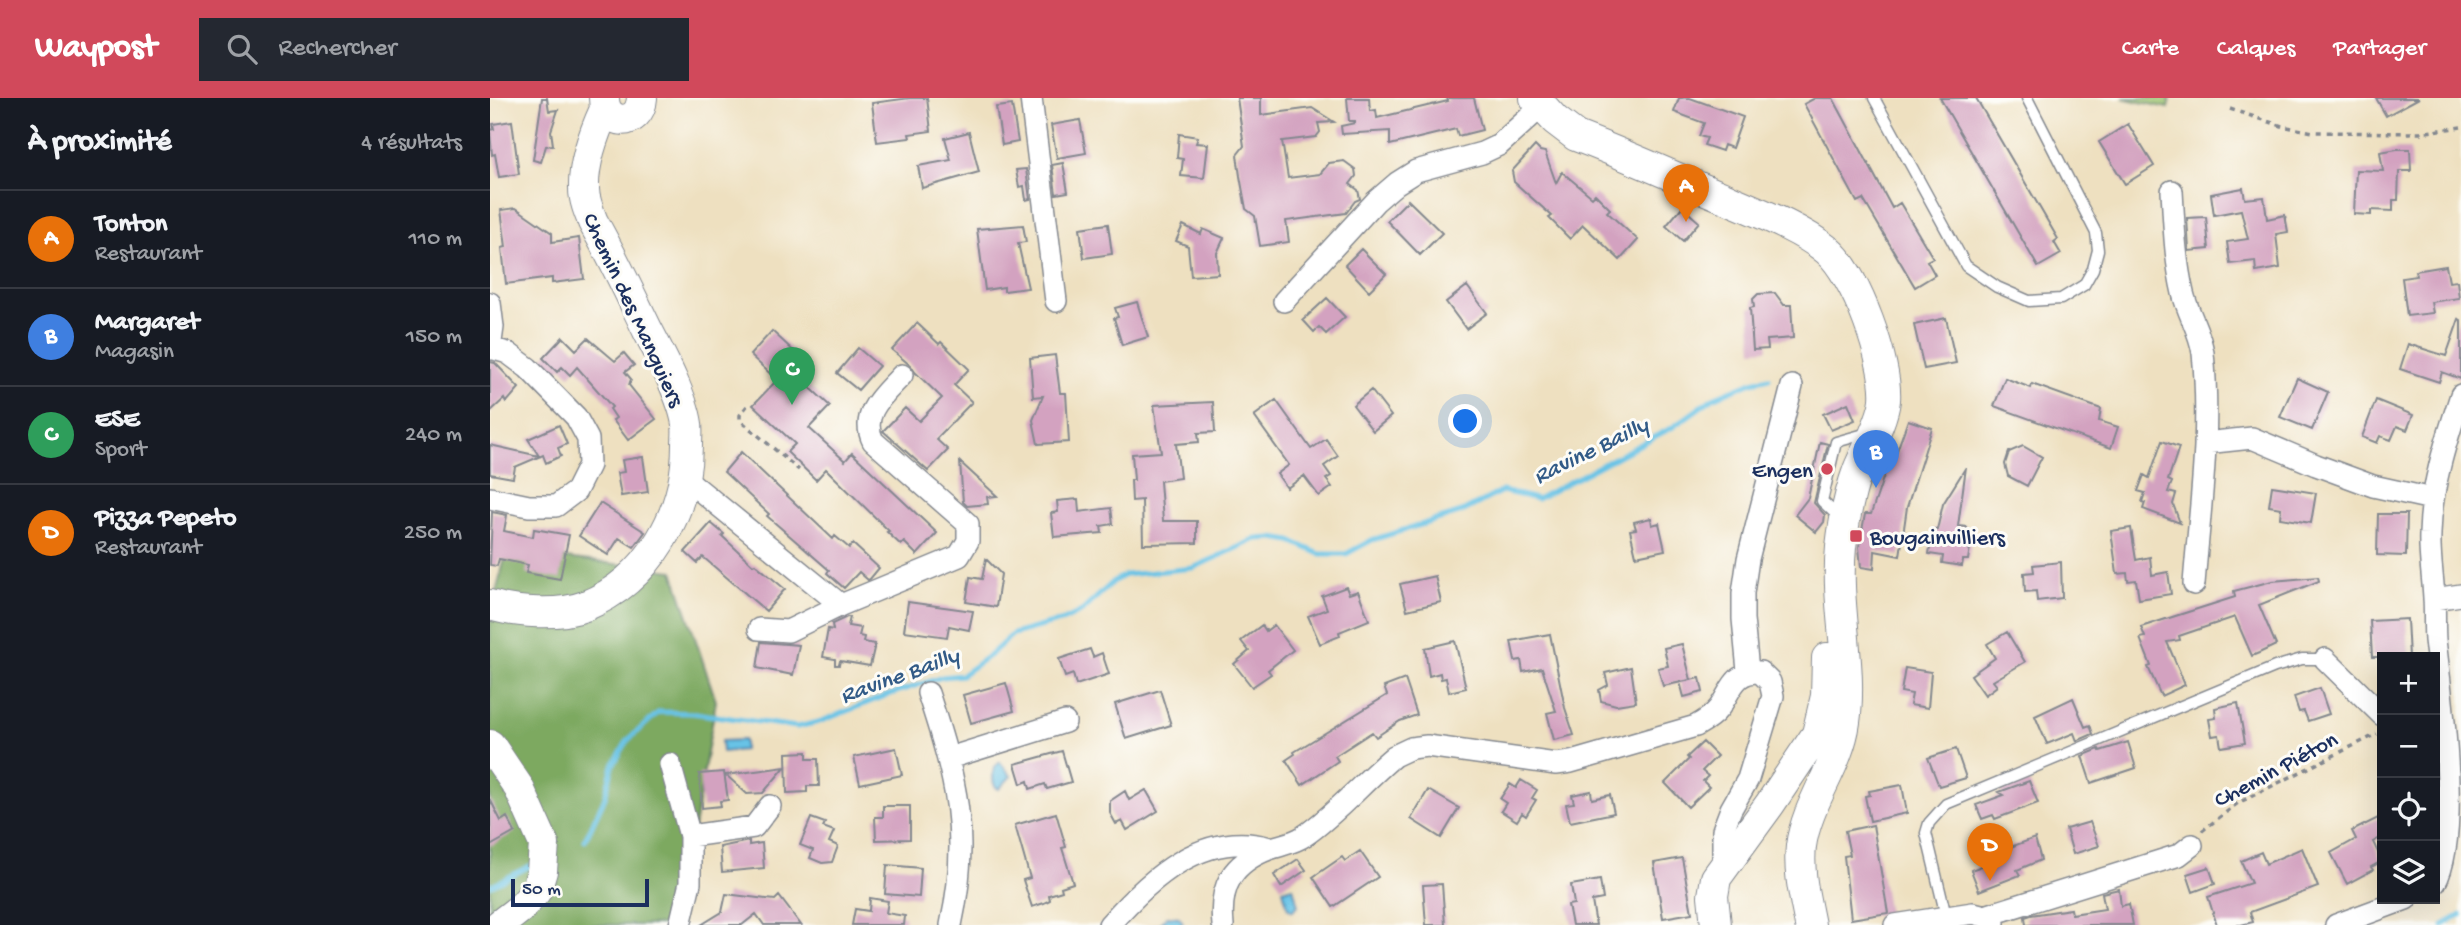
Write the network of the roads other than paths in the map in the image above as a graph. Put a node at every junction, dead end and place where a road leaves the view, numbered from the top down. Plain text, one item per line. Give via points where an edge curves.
1 (642, 98) edge
2 (1031, 98) edge
3 (1874, 98) edge
4 (2027, 98) edge
5 (1538, 102) edge
6 (609, 109) edge
7 (2172, 191) dead end
8 (1056, 301) dead end
9 (1284, 301) dead end
10 (490, 303) edge
11 (490, 349) edge
12 (902, 375) dead end
13 (1792, 386) dead end
14 (2461, 395) edge
15 (2205, 443) junction
16 (686, 479) junction
17 (490, 498) edge
18 (2432, 499) junction
19 (2194, 584) dead end
20 (1839, 591) junction
21 (2461, 595) edge
22 (2434, 599) junction
23 (490, 605) edge
24 (841, 605) junction
25 (759, 629) dead end
26 (2325, 659) joint
27 (1748, 671) junction
28 (928, 693) dead end
29 (2377, 710) edge
30 (1065, 722) dead end
31 (490, 745) edge
32 (948, 758) junction
33 (670, 764) dead end
34 (2440, 765) edge
35 (2456, 779) junction
36 (770, 806) dead end
37 (690, 836) junction
38 (2192, 845) road end
39 (1270, 848) junction
40 (1723, 867) junction
41 (2447, 871) edge
42 (2393, 904) edge
43 (1946, 916) junction
44 (1990, 920) edge
45 (499, 925) edge
46 (680, 925) edge
47 (951, 925) edge
48 (1109, 925) edge
49 (1223, 925) edge
50 (1716, 925) edge
51 (1810, 925) edge
52 (1895, 925) edge
53 (2336, 925) edge

1 - 6 street via 641,108 629,119
2 - 8 street
3 - 4 lane via 1966,266 2029,301 2061,299 2084,285 2093,269 2096,233
5 - 9 street via 1499,145 1416,172 1397,183
5 - 20 street via 1576,136 1764,215 1827,250 1846,273 1877,348 1886,387 1884,405 1849,497
6 - 16 street, Chemin des Manguiers via 593,135 584,190 593,222 667,368 687,424
7 - 15 street via 2181,286 2200,334
10 - 11 street
11 - 17 street via 508,354 528,368 576,417 587,439 589,465 576,491 556,506
12 - 24 street via 872,409 870,434 968,524 968,541 959,556
13 - 27 street via 1746,570 1743,619
14 - 18 street
15 - 18 street via 2252,438 2374,485
15 - 19 street
16 - 23 street, Chemin des Manguiers via 658,545 613,591 583,607 556,611 526,612
16 - 24 street
18 - 22 street
20 - 40 street via 1828,622 1826,696 1817,734
20 - 51 street via 1846,721 1801,845 1800,872
21 - 22 street
22 - 35 street via 2435,638
24 - 25 street via 788,631
26 - 29 street
26 - 43 lane via 2302,659 2275,667 1946,804 1926,833
27 - 39 street via 1737,678 1718,709 1696,726 1571,762 1412,748 1394,756 1303,836
27 - 40 street via 1760,672 1770,682 1773,696 1748,779 1723,830
28 - 32 street
30 - 32 street
31 - 45 street via 519,788 544,844 536,891
32 - 47 street via 960,817 961,855
33 - 37 street
34 - 35 street
35 - 41 street via 2454,842
36 - 37 street via 754,827
37 - 46 street via 690,883
38 - 44 street via 2179,855
39 - 48 street via 1239,842 1189,855
39 - 49 street via 1243,862 1225,887
40 - 50 street via 1713,895
42 - 53 street
43 - 44 street via 1973,913
43 - 52 street

